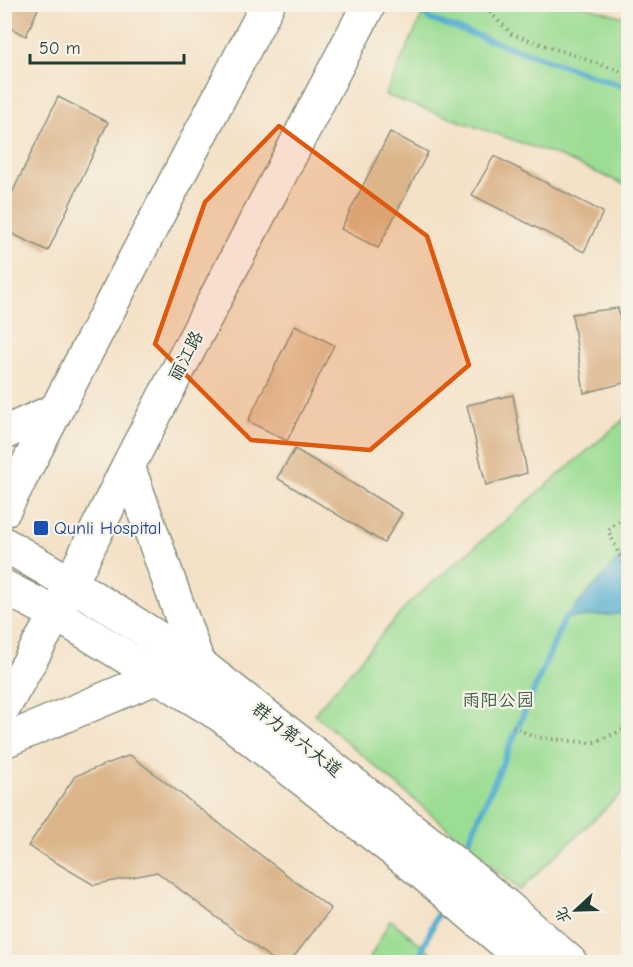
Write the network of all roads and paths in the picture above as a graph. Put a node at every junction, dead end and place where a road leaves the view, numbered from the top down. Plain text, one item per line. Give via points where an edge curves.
1 (268, 4) edge
2 (369, 4) edge
3 (481, 4) edge
4 (628, 74) edge
5 (56, 410) junction
6 (4, 433) edge
7 (128, 466) junction
8 (4, 510) edge
9 (628, 513) edge
10 (4, 544) edge
11 (628, 573) edge
12 (70, 583) junction
13 (4, 587) edge
14 (56, 614) junction
15 (198, 663) junction
16 (157, 677) junction
17 (4, 707) edge
18 (513, 726) dead end
19 (628, 728) edge
20 (4, 741) edge
21 (426, 858) junction
22 (497, 917) junction
23 (527, 963) edge
24 (570, 963) edge

1 - 5 main road
2 - 7 main road, 丽江路
3 - 4 path via 512,34
5 - 6 main road
5 - 8 main road
7 - 12 main road, 丽江路
7 - 15 main road
9 - 11 path via 608,531
10 - 12 main road, 群力第六大道
12 - 14 main road, 丽江路
12 - 15 main road, 群力第六大道
13 - 14 main road, 群力第六大道
14 - 16 main road, 群力第六大道
14 - 17 main road, 丽江路
15 - 21 main road, 群力第六大道
16 - 20 main road
16 - 21 main road, 群力第六大道 via 222,716
18 - 19 path via 533,737 592,743
21 - 22 main road, 群力第六大道
22 - 23 main road, 群力第六大道
22 - 24 main road, 群力第六大道

